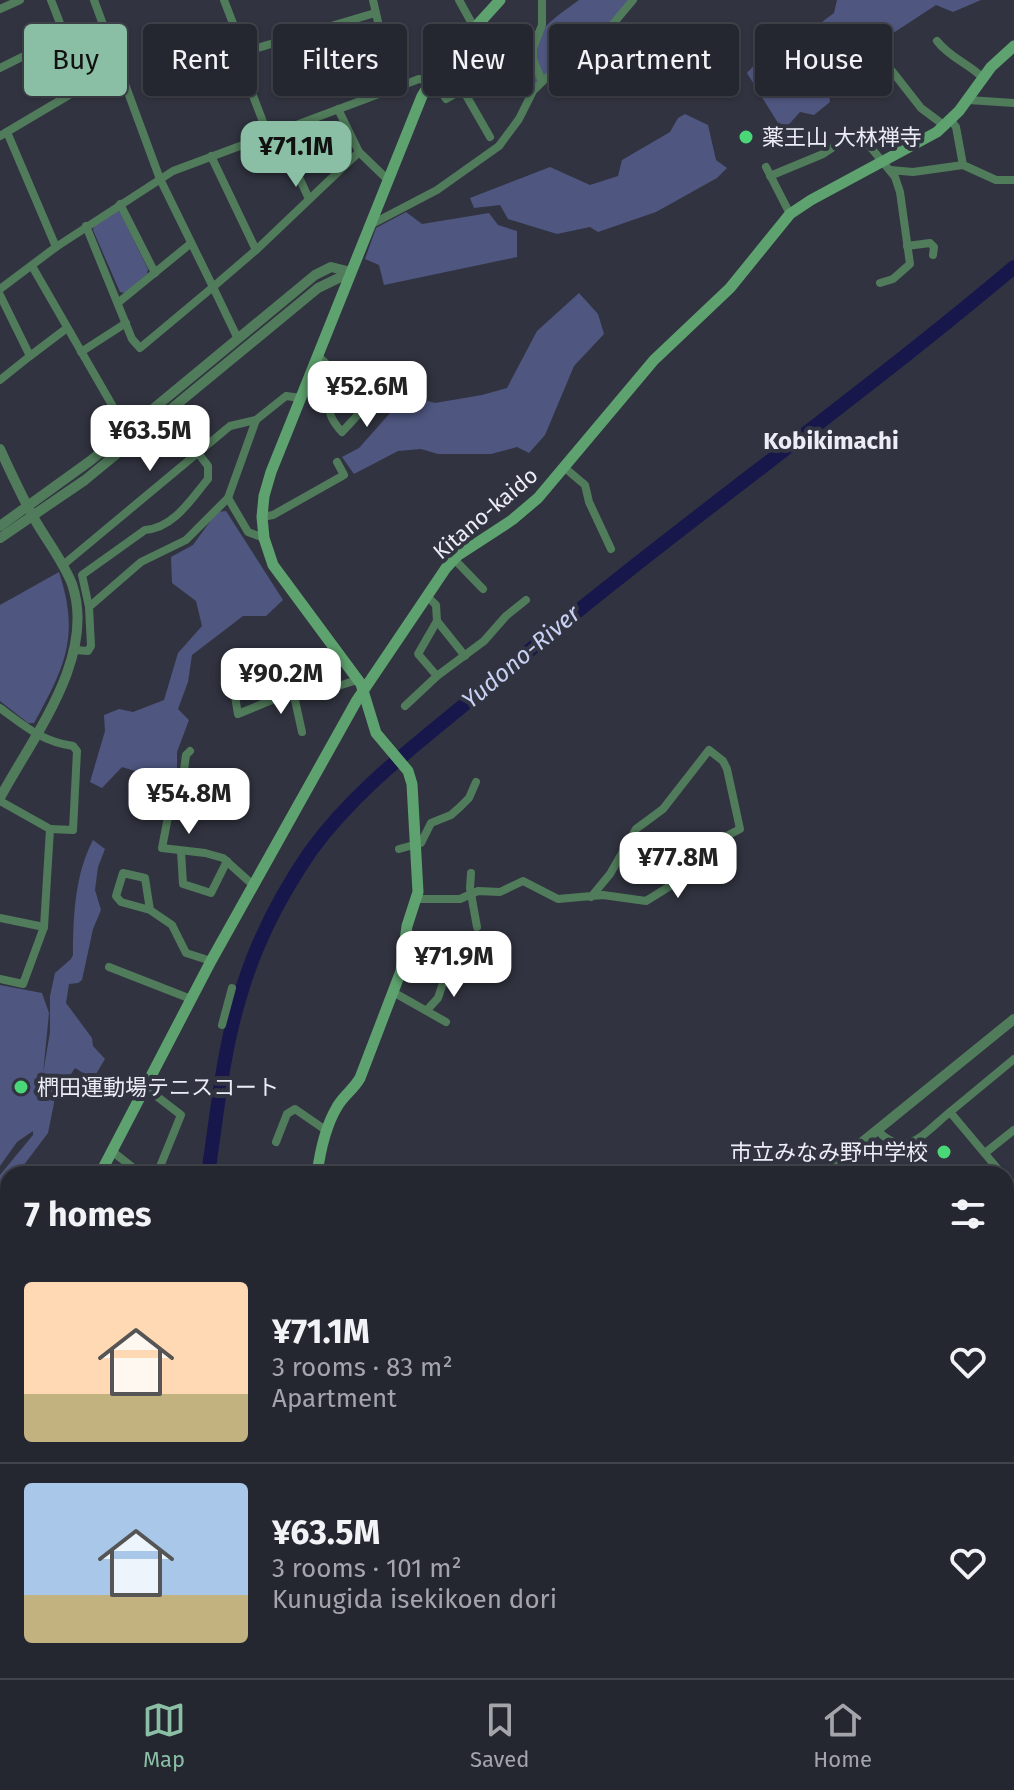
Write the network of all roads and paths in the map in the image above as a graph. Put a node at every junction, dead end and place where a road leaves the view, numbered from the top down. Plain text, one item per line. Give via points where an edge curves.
1 (20, 0) edge
2 (51, 0) edge
3 (94, 0) edge
4 (224, 0) edge
5 (373, 0) edge
6 (459, 0) edge
7 (500, 0) edge
8 (542, 0) edge
9 (633, 0) edge
10 (3, 5) edge
11 (375, 13) junction
12 (60, 24) edge
13 (103, 24) edge
14 (233, 24) edge
15 (378, 24) edge
16 (472, 24) edge
17 (479, 24) edge
18 (937, 41) dead end
19 (1014, 46) edge
20 (257, 48) edge
21 (24, 56) edge
22 (0, 68) edge
23 (892, 71) dead end
24 (983, 78) junction
25 (542, 82) junction
26 (127, 90) edge
27 (66, 96) edge
28 (253, 96) edge
29 (372, 96) edge
30 (423, 96) edge
31 (466, 96) edge
32 (968, 100) junction
33 (1014, 103) edge
34 (338, 109) junction
35 (948, 123) junction
36 (278, 131) junction
37 (3, 134) edge
38 (268, 135) junction
39 (490, 137) dead end
40 (359, 152) junction
41 (211, 156) junction
42 (963, 165) junction
43 (886, 167) junction
44 (160, 179) junction
45 (387, 179) junction
46 (1014, 180) edge
47 (309, 199) junction
48 (120, 204) junction
49 (790, 214) junction
50 (369, 225) junction
51 (86, 226) junction
52 (190, 244) junction
53 (907, 246) junction
54 (56, 247) junction
55 (256, 250) junction
56 (933, 255) dead end
57 (32, 266) junction
58 (351, 272) junction
59 (155, 273) junction
60 (880, 283) dead end
61 (213, 287) junction
62 (0, 289) edge
63 (0, 295) edge
64 (119, 302) junction
65 (126, 323) junction
66 (67, 328) junction
67 (238, 339) junction
68 (81, 352) junction
69 (317, 355) junction
70 (30, 356) junction
71 (0, 380) edge
72 (347, 382) junction
73 (301, 398) junction
74 (256, 420) junction
75 (129, 437) junction
76 (0, 449) edge
77 (198, 453) junction
78 (337, 462) dead end
79 (565, 468) junction
80 (228, 498) junction
81 (31, 512) junction
82 (262, 517) junction
83 (0, 526) edge
84 (0, 538) edge
85 (264, 538) junction
86 (611, 549) dead end
87 (454, 559) junction
88 (63, 565) junction
89 (483, 589) dead end
90 (427, 596) junction
91 (526, 600) dead end
92 (89, 607) junction
93 (437, 621) junction
94 (75, 650) junction
95 (465, 656) junction
96 (231, 673) dead end
97 (437, 676) junction
98 (360, 684) junction
99 (293, 691) junction
100 (405, 706) dead end
101 (0, 708) edge
102 (302, 732) dead end
103 (35, 734) junction
104 (190, 751) dead end
105 (476, 782) dead end
106 (0, 800) edge
107 (50, 829) junction
108 (417, 846) junction
109 (399, 849) dead end
110 (181, 851) junction
111 (227, 861) junction
112 (471, 873) dead end
113 (253, 885) junction
114 (472, 893) junction
115 (591, 897) junction
116 (416, 899) junction
117 (150, 910) junction
118 (0, 918) edge
119 (44, 927) junction
120 (477, 927) dead end
121 (211, 961) junction
122 (109, 967) dead end
123 (460, 967) dead end
124 (0, 979) edge
125 (232, 988) dead end
126 (393, 992) junction
127 (191, 999) junction
128 (427, 1010) junction
129 (1014, 1019) edge
130 (446, 1022) dead end
131 (222, 1025) dead end
132 (1014, 1059) edge
133 (146, 1088) junction
134 (950, 1112) junction
135 (877, 1130) junction
136 (1014, 1130) edge
137 (327, 1131) junction
138 (276, 1142) dead end
139 (113, 1152) junction
140 (985, 1153) junction
141 (105, 1166) edge
142 (131, 1166) edge
143 (160, 1166) edge
144 (319, 1166) edge
145 (833, 1166) edge
146 (996, 1166) edge

1 - 10 street
2 - 12 street
3 - 13 street
4 - 14 street
5 - 11 street
6 - 16 street
7 - 17 main road
8 - 25 street via 542,25 533,48
9 - 25 street via 602,37
11 - 15 street
11 - 20 street
18 - 24 street via 949,56 969,64
19 - 24 main road, Kitano-kaido
21 - 22 street
23 - 35 street via 921,108
24 - 32 main road, Kitano-kaido
25 - 50 street via 499,146 437,190
26 - 44 street
27 - 37 street
28 - 38 street
29 - 34 street
30 - 45 main road
31 - 39 street
32 - 33 street
32 - 35 main road, Kitano-kaido
34 - 36 street
34 - 40 street
35 - 42 street via 956,127
35 - 43 main road, Kitano-kaido
36 - 38 street
36 - 47 street
37 - 54 street
38 - 41 street
40 - 45 street
40 - 47 street
41 - 44 street
41 - 55 street
42 - 43 street via 913,172
42 - 46 street via 996,180
43 - 49 main road, Kitano-kaido
43 - 49 street via 863,138 853,136 823,154 768,171
43 - 53 street via 900,192
44 - 48 street
44 - 52 street
45 - 50 main road
47 - 55 street
48 - 51 street
48 - 59 street
49 - 79 main road, Kitano-kaido via 730,288 654,360
50 - 58 main road
51 - 54 street
51 - 64 street
52 - 59 street
52 - 61 street
53 - 56 street via 930,243
53 - 60 street via 910,264
54 - 57 street
55 - 61 street
57 - 62 street
57 - 66 street
58 - 67 street via 339,267 322,271
58 - 69 main road
58 - 75 street via 318,288
59 - 64 street
61 - 65 street via 140,348
61 - 67 street
63 - 70 street
64 - 65 street
65 - 68 street
66 - 68 street
66 - 70 street
67 - 75 street
68 - 75 street
69 - 72 street
69 - 73 main road
70 - 71 street
72 - 72 street via 330,401 329,414 342,432 368,404
73 - 74 street via 286,396
73 - 82 main road via 267,484
74 - 77 street via 230,426
74 - 80 street
75 - 81 street
76 - 81 street
77 - 88 street
77 - 92 street via 208,466 208,479 172,521 145,530 82,575
78 - 82 street via 344,475
79 - 86 street via 585,485
79 - 87 main road, Kitano-kaido via 525,511
80 - 85 street via 248,532
80 - 92 street via 186,540 141,562
81 - 83 street
81 - 84 street
81 - 88 street
82 - 85 main road
85 - 98 main road via 280,577
87 - 89 street
87 - 90 main road, Kitano-kaido
88 - 94 street via 78,611
90 - 93 street via 436,605
90 - 98 main road, Kitano-kaido
91 - 95 street
92 - 94 street via 90,648
93 - 95 street
93 - 97 street via 418,654
94 - 103 street
95 - 97 street
96 - 99 street via 238,714
97 - 100 street
98 - 99 street
98 - 108 main road via 374,728 406,769
98 - 113 main road, Kitano-kaido
99 - 102 street
101 - 103 street
103 - 106 street
103 - 107 street via 77,751 73,830
104 - 110 street via 183,778 173,791 161,843 166,850
105 - 108 street via 469,798 451,815 431,823
106 - 107 street
107 - 119 street
108 - 109 street
108 - 116 main road
110 - 111 street
110 - 111 street via 183,884 211,893
111 - 113 street
112 - 114 street
113 - 121 main road, Kitano-kaido
114 - 115 street via 500,892 523,881 558,899
114 - 116 street via 449,901
114 - 120 street
115 - 115 street via 646,901 675,883 698,851 740,829 723,761 709,750 663,809 636,829
116 - 126 main road
117 - 117 street via 116,896 123,873 145,878
117 - 121 street via 172,925 186,953
118 - 119 street
119 - 124 street via 23,984
121 - 127 main road, Kitano-kaido
122 - 127 street
123 - 128 street via 444,980
125 - 131 street
126 - 128 street
126 - 137 main road via 360,1078 338,1105
127 - 133 main road, Kitano-kaido
128 - 130 street
129 - 135 street
132 - 134 street
133 - 139 main road, Kitano-kaido
133 - 143 street via 181,1115
134 - 135 street via 906,1144 892,1144
134 - 140 street
135 - 145 street
136 - 140 street
137 - 138 street via 295,1109 287,1114
137 - 144 main road
139 - 141 main road, Kitano-kaido
139 - 142 street
140 - 146 street

